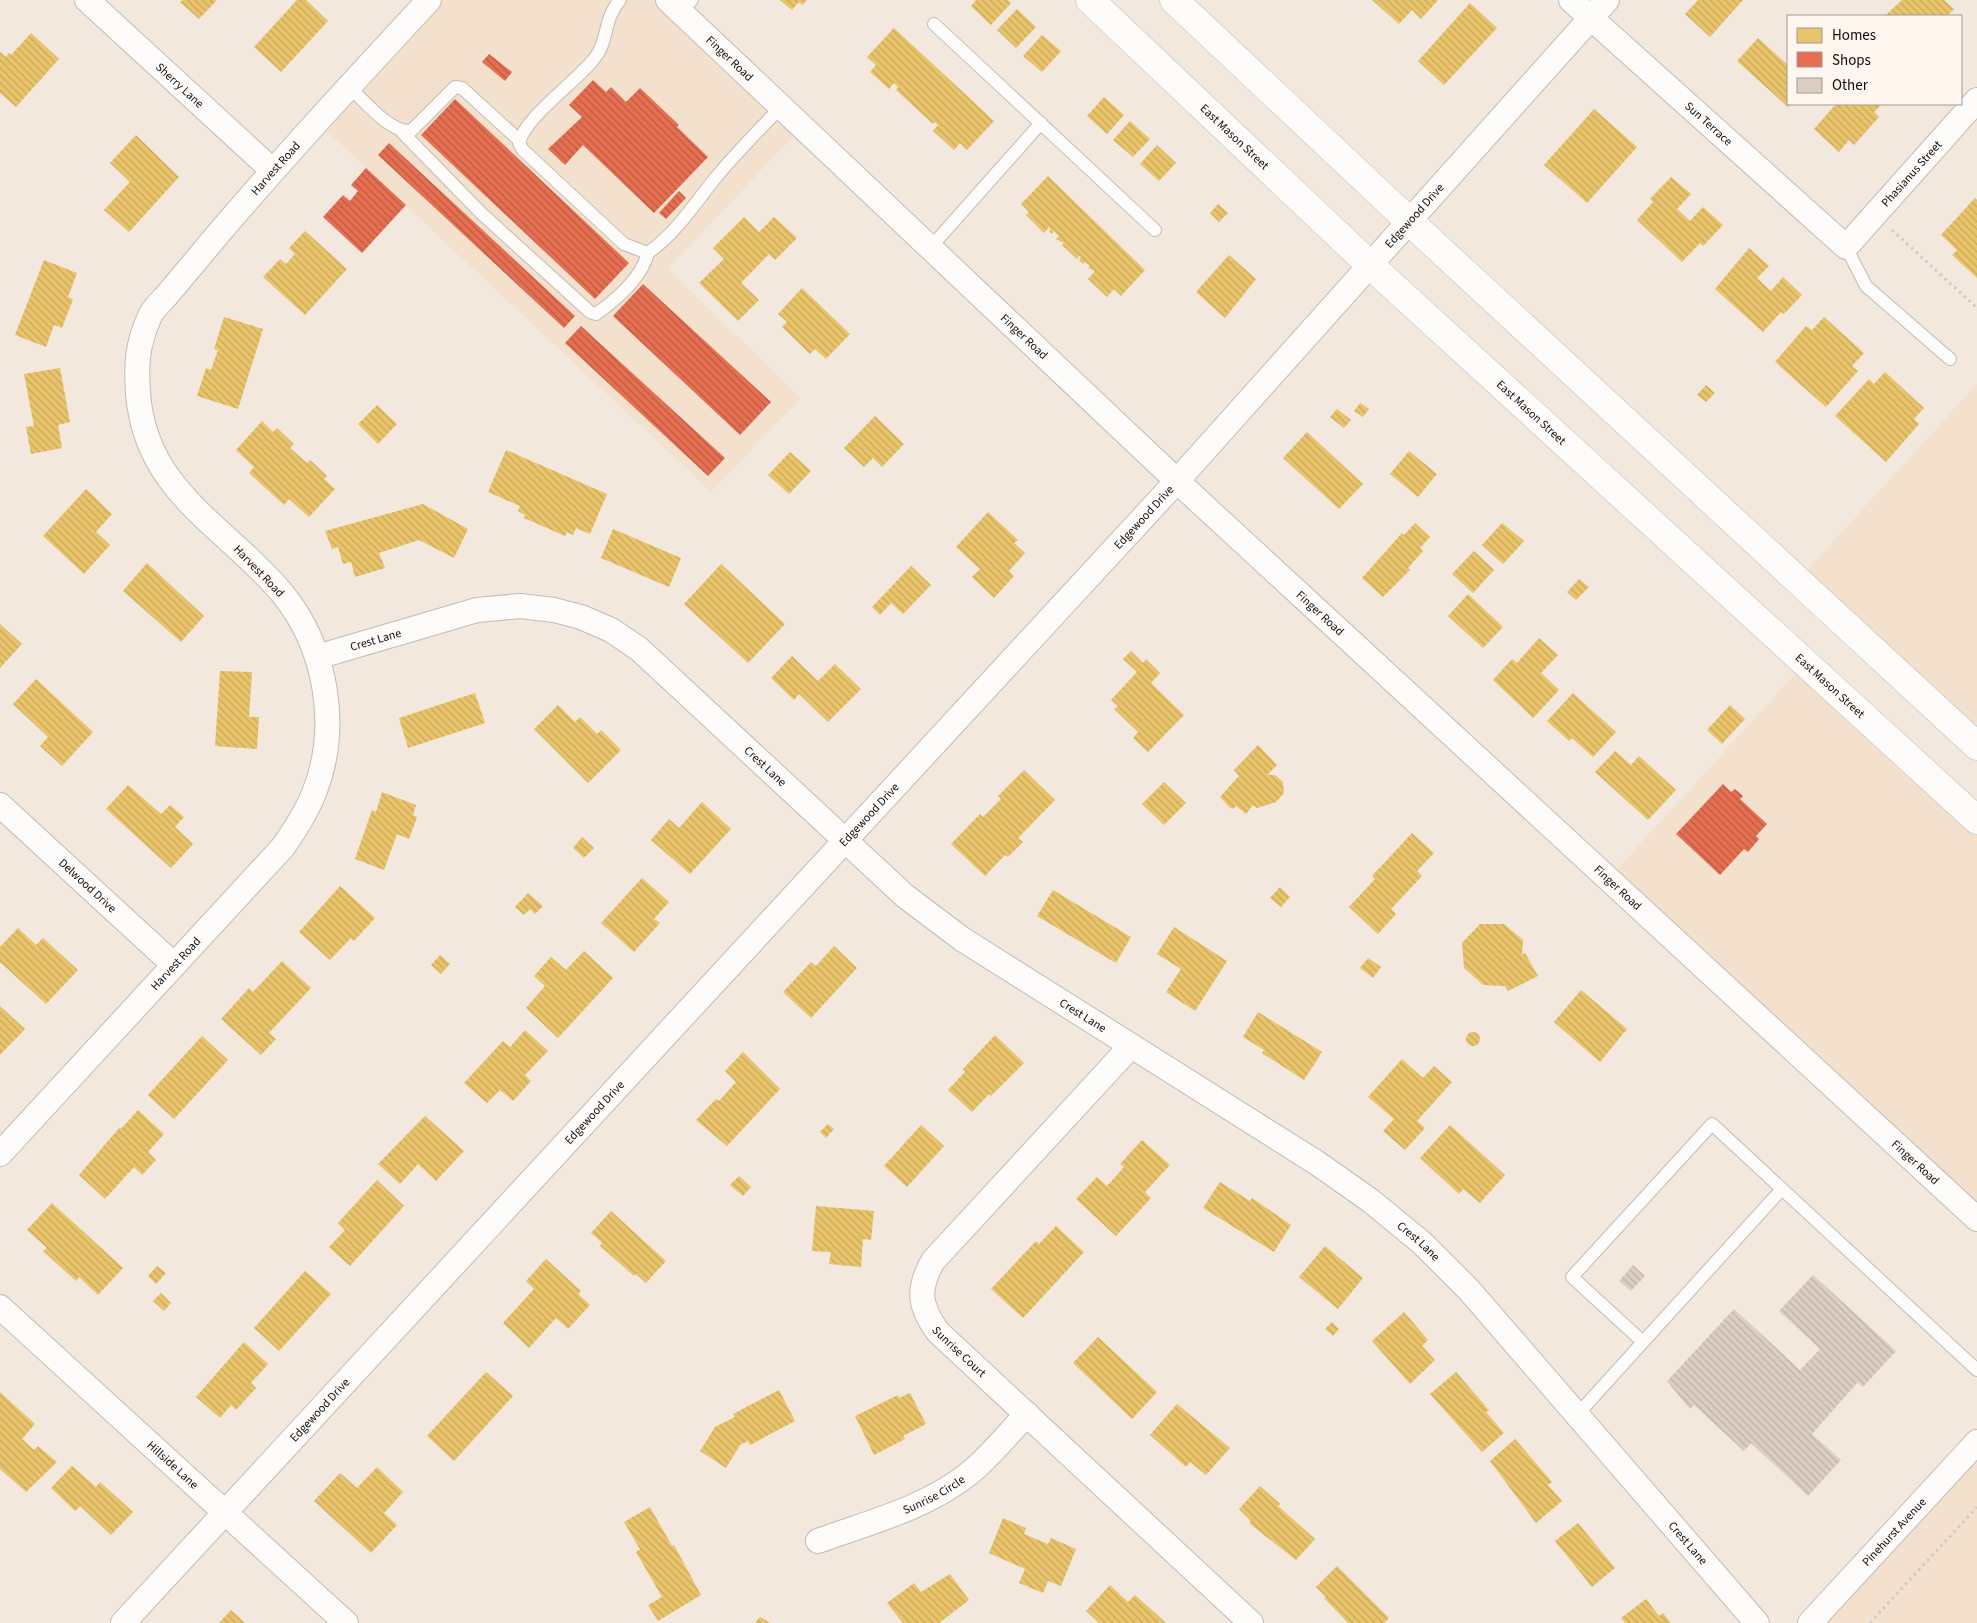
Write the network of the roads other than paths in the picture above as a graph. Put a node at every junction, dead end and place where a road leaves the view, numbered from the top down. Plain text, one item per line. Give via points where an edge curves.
1 (87, 0) edge
2 (429, 0) edge
3 (620, 0) edge
4 (1090, 0) edge
5 (1174, 0) edge
6 (1571, 0) edge
7 (1607, 0) edge
8 (680, 4) edge
9 (1591, 18) junction
10 (934, 24) dead end
11 (349, 87) junction
12 (1977, 100) edge
13 (781, 107) junction
14 (1041, 123) junction
15 (402, 132) junction
16 (520, 141) junction
17 (272, 170) junction
18 (1409, 221) junction
19 (1155, 230) dead end
20 (1846, 247) junction
21 (930, 248) junction
22 (648, 253) junction
23 (1370, 265) junction
24 (1950, 359) dead end
25 (1177, 481) junction
26 (317, 657) junction
27 (1977, 746) edge
28 (0, 805) edge
29 (1977, 820) edge
30 (844, 842) junction
31 (174, 965) junction
32 (1131, 1046) junction
33 (0, 1154) edge
34 (1782, 1189) junction
35 (1977, 1219) edge
36 (0, 1306) edge
37 (1643, 1342) junction
38 (1977, 1370) edge
39 (1026, 1414) junction
40 (1577, 1415) junction
41 (1977, 1442) edge
42 (225, 1512) junction
43 (818, 1541) dead end
44 (123, 1623) edge
45 (346, 1623) edge
46 (1251, 1623) edge
47 (1757, 1623) edge
48 (1810, 1623) edge

1 - 17 street, Sherry Lane
2 - 11 street, Harvest Road
3 - 16 lane via 608,18 604,42 594,59 546,107 521,135
4 - 23 main road, East Mason Street
5 - 18 main road
6 - 9 street, Sun Terrace
7 - 9 street, Edgewood Drive
8 - 13 street, Finger Road
9 - 18 street, Edgewood Drive
9 - 20 street, Sun Terrace
10 - 14 lane
11 - 15 lane via 391,126
11 - 17 street, Harvest Road
12 - 20 street, Phasianus Street
13 - 21 street, Finger Road
13 - 22 lane via 735,154 691,210
14 - 19 lane
14 - 21 lane
15 - 16 lane via 412,131 455,87 462,88
15 - 22 lane via 481,214 590,312 596,314 607,306 645,267
16 - 22 lane via 523,150 624,244
17 - 26 street, Harvest Road via 150,315 136,358 140,411 156,462 178,492 283,594 302,623
18 - 23 street, Edgewood Drive
18 - 27 main road
20 - 24 lane via 1866,286
21 - 25 street, Finger Road
23 - 25 street, Edgewood Drive
23 - 29 main road, East Mason Street
25 - 30 street, Edgewood Drive
25 - 35 street, Finger Road
26 - 30 street, Crest Lane via 477,610 520,606 581,617 611,630 640,649
26 - 31 street, Harvest Road via 326,696 327,730 322,767 301,821 283,847
28 - 31 street, Delwood Drive
30 - 32 street, Crest Lane via 905,896 962,939
30 - 42 street, Edgewood Drive
31 - 33 street, Harvest Road
32 - 39 street, Sunrise Court via 933,1261 925,1275 923,1306 928,1319
32 - 40 street, Crest Lane via 1316,1163 1422,1243 1469,1290
34 - 37 lane
34 - 37 lane via 1712,1124 1578,1270 1572,1277
34 - 38 lane
36 - 42 street, Hillside Lane
37 - 40 lane
39 - 43 street, Sunrise Circle via 970,1472 942,1492
39 - 46 street, Sunrise Court
40 - 47 street, Crest Lane
41 - 48 street, Pinehurst Avenue
42 - 44 street, Edgewood Drive
42 - 45 street, Hillside Lane

